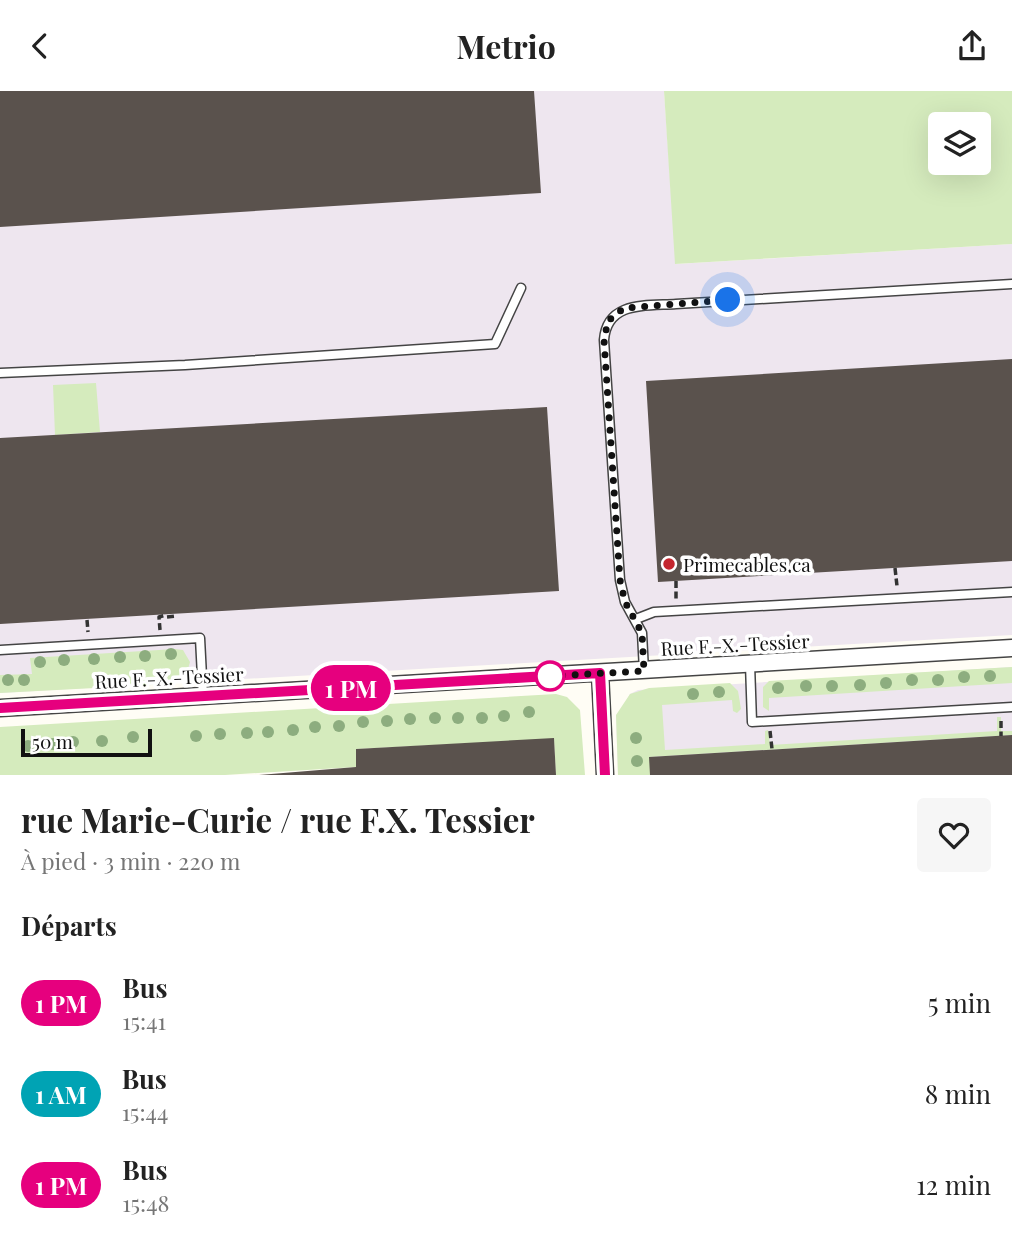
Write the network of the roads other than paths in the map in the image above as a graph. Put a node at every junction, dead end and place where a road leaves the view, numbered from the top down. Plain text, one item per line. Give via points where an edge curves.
1 (1012, 284) edge
2 (521, 288) dead end
3 (0, 373) edge
4 (1012, 592) edge
5 (636, 619) junction
6 (1012, 648) edge
7 (0, 650) edge
8 (750, 664) junction
9 (644, 671) junction
10 (600, 673) junction
11 (203, 696) junction
12 (1012, 707) edge
13 (0, 708) edge
14 (605, 775) edge

1 - 5 lane via 676,303 624,308 614,314 604,340 612,484 622,594
2 - 3 lane via 495,344
4 - 5 lane via 654,612
5 - 9 lane via 642,633
6 - 8 street, Rue F.-X.-Tessier
7 - 11 lane via 200,639
8 - 9 street, Rue F.-X.-Tessier
8 - 12 lane via 752,722
9 - 10 street, Rue F.-X.-Tessier
10 - 11 street, Rue F.-X.-Tessier
10 - 14 street
11 - 13 street, Rue F.-X.-Tessier

